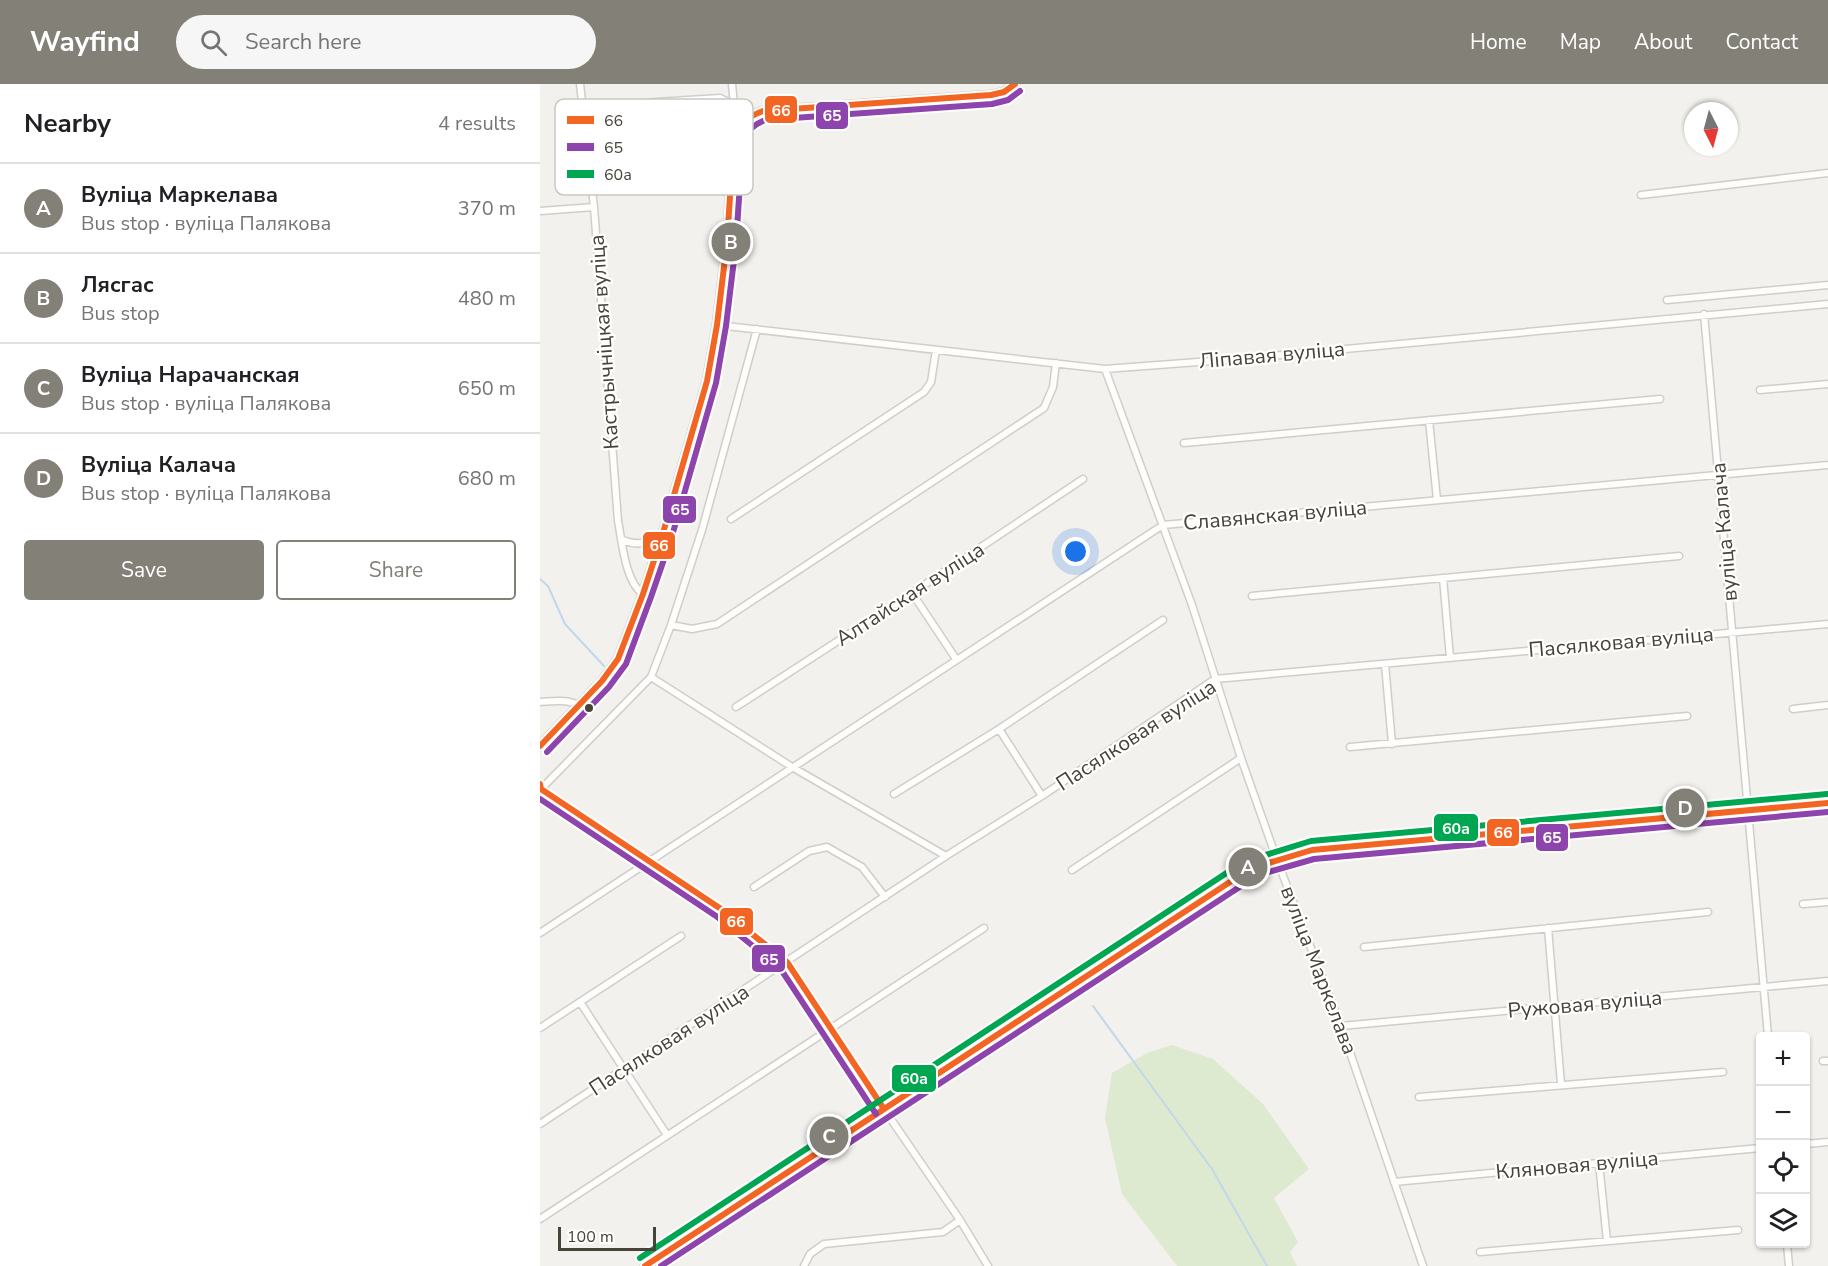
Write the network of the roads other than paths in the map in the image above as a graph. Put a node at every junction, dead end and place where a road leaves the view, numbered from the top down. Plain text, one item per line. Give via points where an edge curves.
1 (580, 84) edge
2 (732, 84) edge
3 (1015, 84) edge
4 (582, 99) edge
5 (704, 99) edge
6 (722, 99) edge
7 (733, 99) edge
8 (753, 116) edge
9 (1828, 172) edge
10 (593, 195) edge
11 (730, 195) edge
12 (1641, 195) dead end
13 (594, 207) junction
14 (540, 211) edge
15 (1828, 285) edge
16 (1667, 300) dead end
17 (1828, 304) edge
18 (1704, 314) junction
19 (717, 325) junction
20 (757, 329) junction
21 (936, 350) junction
22 (1056, 363) junction
23 (1105, 369) junction
24 (1828, 384) edge
25 (1760, 390) dead end
26 (1660, 399) dead end
27 (1429, 420) junction
28 (1184, 443) dead end
29 (1828, 465) edge
30 (1718, 474) junction
31 (1083, 479) dead end
32 (1437, 500) junction
33 (731, 519) dead end
34 (1163, 525) junction
35 (663, 533) junction
36 (621, 539) junction
37 (1679, 556) dead end
38 (1443, 578) junction
39 (912, 593) junction
40 (643, 594) junction
41 (1252, 596) dead end
42 (1163, 620) dead end
43 (1828, 624) edge
44 (672, 625) junction
45 (1733, 632) junction
46 (1450, 658) junction
47 (956, 659) junction
48 (1385, 664) junction
49 (651, 677) junction
50 (1215, 679) junction
51 (540, 702) edge
52 (1828, 705) edge
53 (580, 706) junction
54 (736, 707) dead end
55 (1792, 709) dead end
56 (1687, 716) dead end
57 (999, 729) junction
58 (1392, 744) junction
59 (540, 746) edge
60 (1350, 747) dead end
61 (1241, 758) junction
62 (792, 767) junction
63 (540, 788) edge
64 (894, 794) dead end
65 (1042, 796) junction
66 (1828, 803) edge
67 (1749, 810) junction
68 (946, 856) junction
69 (1277, 860) junction
70 (648, 862) junction
71 (1072, 870) dead end
72 (754, 887) dead end
73 (885, 897) junction
74 (1828, 902) edge
75 (1803, 904) dead end
76 (1708, 912) dead end
77 (984, 928) dead end
78 (1548, 928) junction
79 (540, 933) edge
80 (681, 936) dead end
81 (1364, 947) dead end
82 (787, 962) junction
83 (1828, 981) edge
84 (1764, 988) junction
85 (580, 1002) junction
86 (1554, 1007) junction
87 (1341, 1026) junction
88 (540, 1028) edge
89 (831, 1028) junction
90 (1768, 1032) edge
91 (624, 1070) junction
92 (1723, 1072) dead end
93 (1561, 1084) junction
94 (1419, 1097) dead end
95 (884, 1109) junction
96 (540, 1124) edge
97 (667, 1135) junction
98 (1828, 1142) edge
99 (1810, 1144) edge
100 (1756, 1148) edge
101 (1599, 1163) junction
102 (1394, 1182) junction
103 (540, 1219) edge
104 (960, 1220) junction
105 (1738, 1230) dead end
106 (1607, 1241) junction
107 (1787, 1248) edge
108 (1480, 1252) dead end
109 (645, 1266) edge
110 (804, 1266) edge
111 (988, 1266) edge
112 (1423, 1266) edge
113 (1789, 1266) edge

1 - 4 street, Кастрычніцкая вуліца
2 - 7 street
3 - 8 street via 991,95 763,111
5 - 6 street
9 - 12 street
10 - 13 street, Кастрычніцкая вуліца
11 - 19 street
13 - 14 street
13 - 36 street, Кастрычніцкая вуліца
15 - 16 street
17 - 18 street, Ліпавая вуліца
18 - 23 street, Ліпавая вуліца
18 - 30 street, вуліца Калача
19 - 20 street, Ліпавая вуліца
19 - 35 street via 707,381
20 - 21 street, Ліпавая вуліца
20 - 44 street
21 - 22 street, Ліпавая вуліца
21 - 33 street via 931,382 924,392
22 - 23 street, Ліпавая вуліца
22 - 44 street via 1053,387 1044,408 717,624 692,629
23 - 34 street, вуліца Маркелава
24 - 25 street
26 - 27 street
27 - 28 street
27 - 32 street
29 - 30 street, Славянская вуліца
30 - 32 street, Славянская вуліца
30 - 45 street, вуліца Калача
31 - 39 street, Алтайская вуліца
32 - 34 street, Славянская вуліца
34 - 47 street, Славянская вуліца
34 - 50 street, вуліца Маркелава
35 - 36 street via 645,543
35 - 40 street
36 - 40 street, Кастрычніцкая вуліца via 627,567 637,590
37 - 38 street
38 - 41 street
38 - 46 street
39 - 47 street
39 - 54 street, Алтайская вуліца
40 - 53 street via 618,659
42 - 57 street
43 - 45 street, Пасялковая вуліца
44 - 49 street
45 - 46 street, Пасялковая вуліца
45 - 67 street, вуліца Калача
46 - 48 street, Пасялковая вуліца
47 - 62 street, Славянская вуліца
48 - 50 street, Пасялковая вуліца
48 - 58 street
49 - 62 street
49 - 63 street
50 - 61 street, вуліца Маркелава
50 - 65 street, Пасялковая вуліца
51 - 53 street via 556,700
52 - 55 street
53 - 59 street
56 - 58 street
57 - 64 street
57 - 65 street
58 - 60 street
61 - 69 street, вуліца Маркелава
61 - 71 street
62 - 68 street
62 - 70 street, Славянская вуліца
63 - 70 street
65 - 68 street, Пасялковая вуліца
66 - 67 street
67 - 69 street via 1312,850
67 - 84 street, вуліца Калача
68 - 73 street, Пасялковая вуліца
69 - 87 street, вуліца Маркелава
69 - 95 street via 1233,880
70 - 79 street, Славянская вуліца
70 - 82 street via 721,909
72 - 73 street via 809,851 827,847 861,867
73 - 82 street, Пасялковая вуліца
74 - 75 street
76 - 78 street
77 - 89 street
78 - 81 street
78 - 86 street
80 - 85 street
82 - 89 street
82 - 91 street, Пасялковая вуліца
83 - 84 street, Ружовая вуліца
84 - 86 street, Ружовая вуліца
84 - 90 street, вуліца Калача
85 - 88 street
85 - 91 street
86 - 87 street, Ружовая вуліца
86 - 93 street
87 - 102 street, вуліца Маркелава
89 - 95 street
89 - 97 street
91 - 96 street, Пасялковая вуліца
91 - 97 street
92 - 93 street
93 - 94 street
95 - 104 street
95 - 109 street
97 - 103 street
98 - 99 street
100 - 101 street, Кляновая вуліца
101 - 102 street, Кляновая вуліца
101 - 106 street
102 - 112 street, вуліца Маркелава
104 - 110 street via 943,1232 824,1244 810,1254
104 - 111 street
105 - 106 street
106 - 108 street
107 - 113 street

